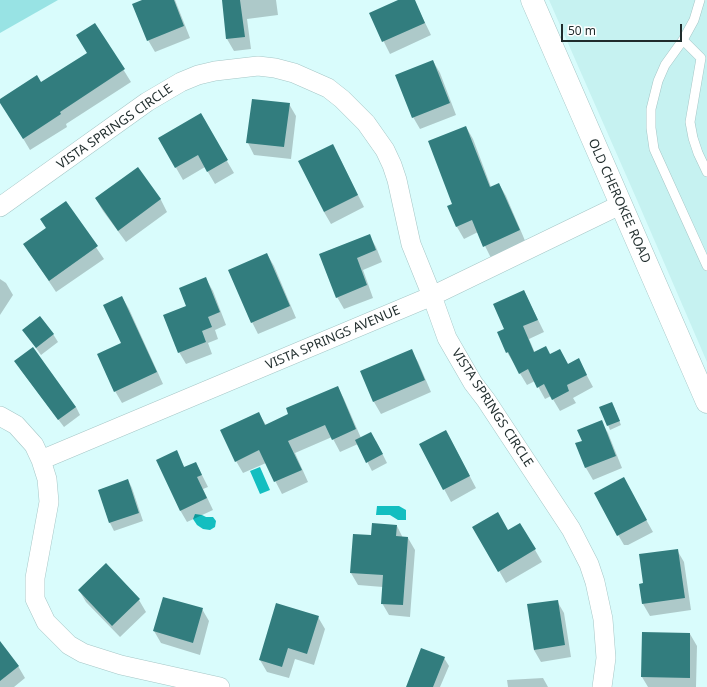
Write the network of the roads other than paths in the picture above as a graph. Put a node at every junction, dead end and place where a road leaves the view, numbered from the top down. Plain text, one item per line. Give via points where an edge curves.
1 (532, 0) edge
2 (700, 0) edge
3 (683, 40) junction
4 (707, 172) edge
5 (620, 205) junction
6 (0, 207) edge
7 (707, 266) edge
8 (432, 296) junction
9 (707, 402) edge
10 (0, 416) edge
11 (41, 460) junction
12 (220, 687) edge
13 (602, 687) edge

1 - 5 street, OLD CHEROKEE ROAD
2 - 3 lane via 694,20
3 - 4 lane via 701,58 690,122 698,153
3 - 7 lane via 665,65 658,80 651,109 651,128 654,149
5 - 8 street, VISTA SPRINGS AVENUE
5 - 9 street, OLD CHEROKEE ROAD
6 - 8 street, VISTA SPRINGS CIRCLE via 147,102 181,82 215,71 258,66 275,68 294,73 328,88 366,123 385,150 397,180 411,244
8 - 11 street, VISTA SPRINGS AVENUE
8 - 13 street, VISTA SPRINGS CIRCLE via 447,338 473,383 571,530 589,564 603,619 606,658
10 - 11 street via 16,425 34,446
11 - 12 street via 47,479 49,502 35,578 35,599 46,622 69,645 84,653 121,665

